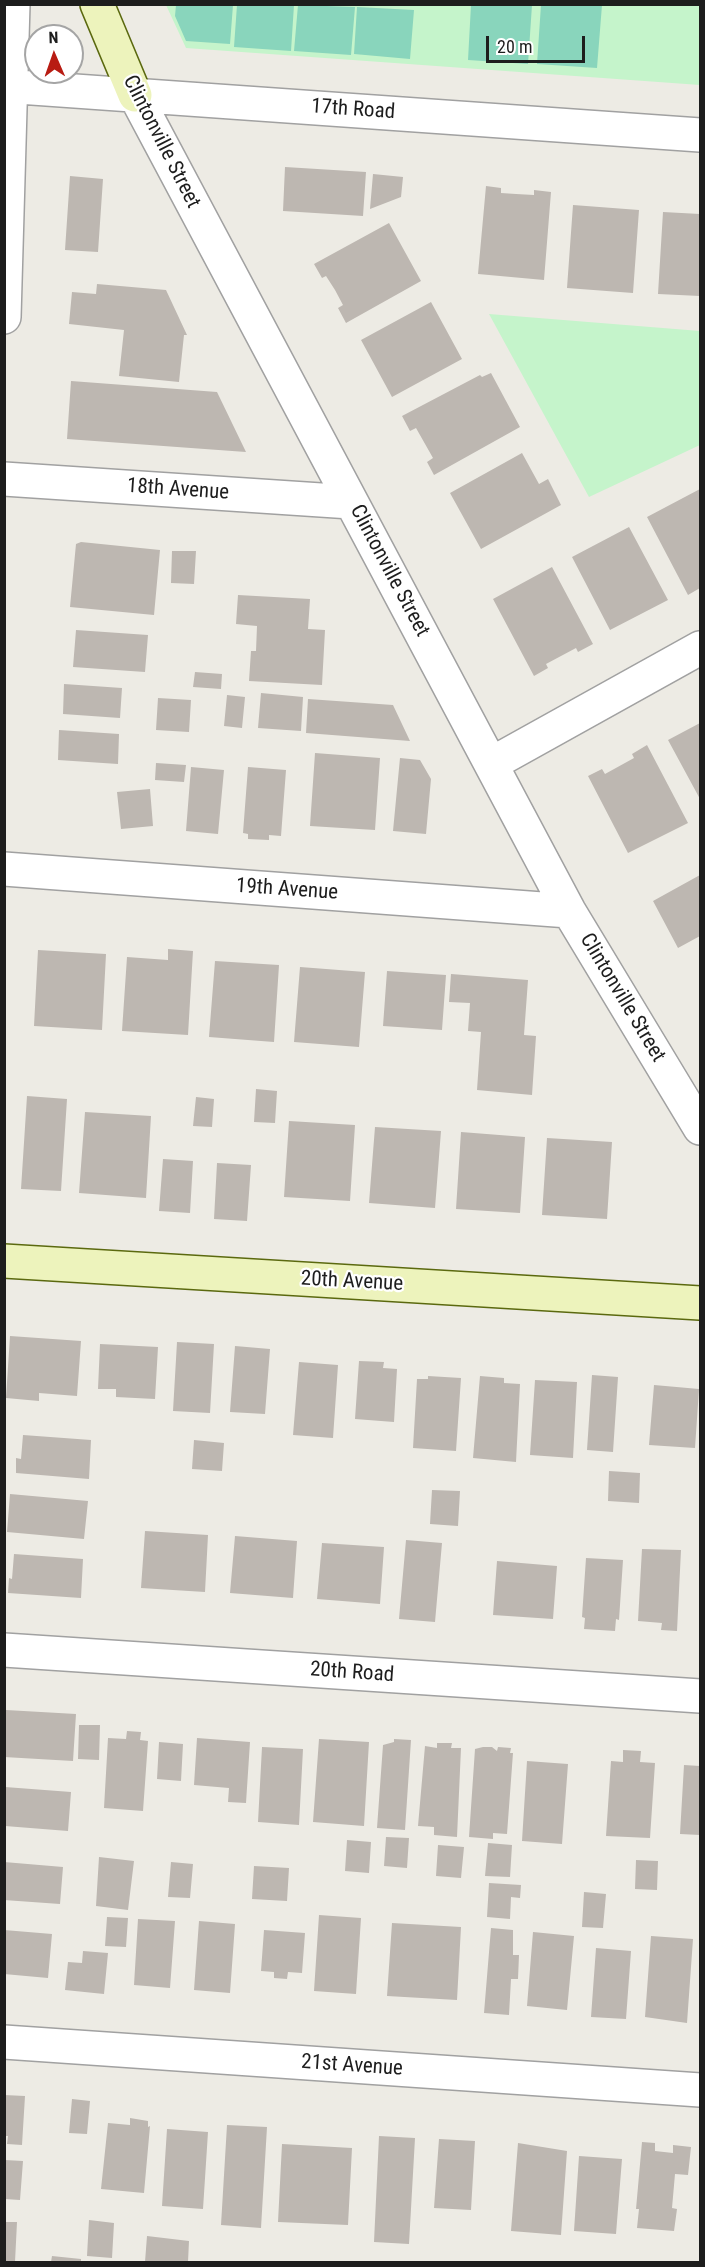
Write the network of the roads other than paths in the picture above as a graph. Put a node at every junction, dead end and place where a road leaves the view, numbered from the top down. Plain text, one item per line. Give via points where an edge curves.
1 (13, 4) edge
2 (97, 4) edge
3 (8, 86) edge
4 (135, 95) junction
5 (700, 135) edge
6 (4, 317) edge
7 (4, 479) edge
8 (351, 502) junction
9 (700, 648) edge
10 (493, 764) junction
11 (4, 869) edge
12 (569, 910) junction
13 (700, 1128) edge
14 (4, 1261) edge
15 (700, 1303) edge
16 (4, 1650) edge
17 (700, 1696) edge
18 (4, 2042) edge
19 (700, 2090) edge

1 - 3 street
2 - 4 street, Clintonville Street
3 - 4 street, 17th Road
3 - 6 street via 11,148
4 - 5 street, 17th Road
4 - 8 street, Clintonville Street
7 - 8 street, 18th Avenue
8 - 10 street, Clintonville Street
9 - 10 street
10 - 12 street, Clintonville Street
11 - 12 street, 19th Avenue
12 - 13 street, Clintonville Street
14 - 15 street, 20th Avenue
16 - 17 street, 20th Road
18 - 19 street, 21st Avenue

